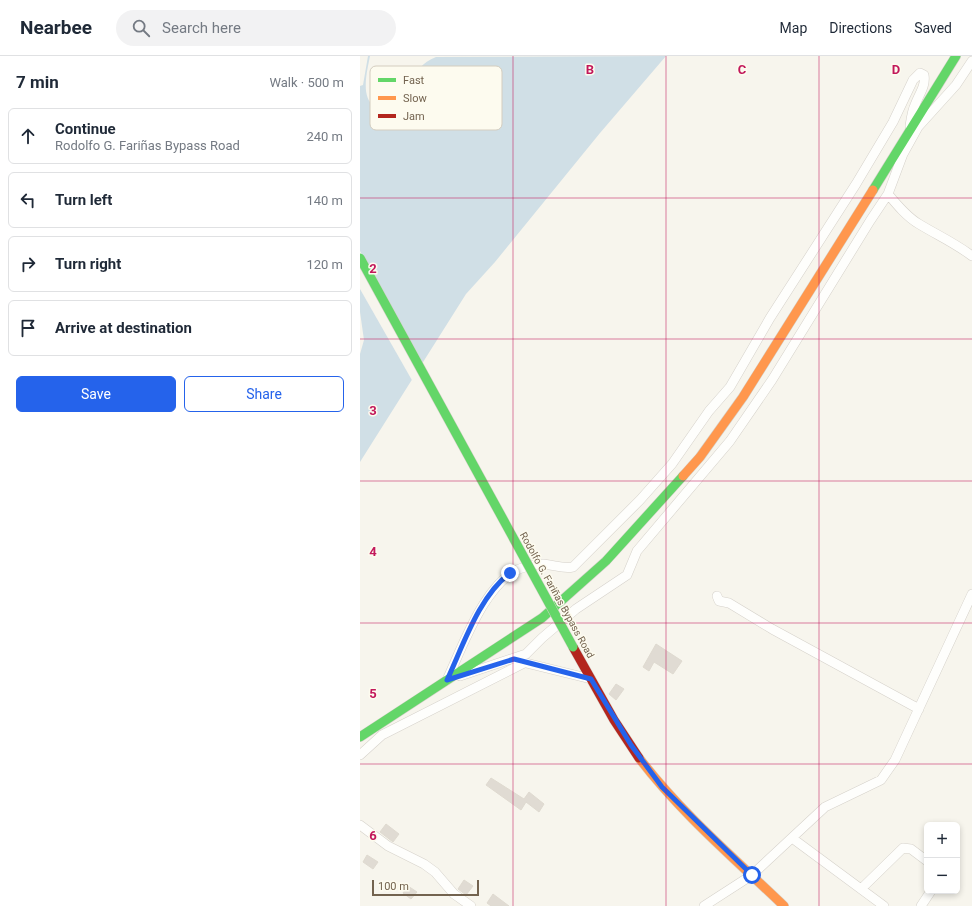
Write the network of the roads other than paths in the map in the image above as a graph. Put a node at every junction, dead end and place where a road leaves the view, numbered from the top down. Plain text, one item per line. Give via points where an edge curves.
1 (956, 56) edge
2 (972, 61) edge
3 (909, 138) junction
4 (888, 194) junction
5 (972, 256) edge
6 (360, 258) edge
7 (972, 594) edge
8 (717, 596) dead end
9 (514, 659) junction
10 (524, 663) junction
11 (591, 679) junction
12 (447, 680) junction
13 (919, 709) junction
14 (360, 737) edge
15 (360, 755) edge
16 (360, 825) edge
17 (792, 838) junction
18 (924, 859) edge
19 (752, 875) junction
20 (861, 889) junction
21 (929, 894) edge
22 (471, 906) edge
23 (704, 906) edge
24 (784, 906) edge
25 (884, 906) edge
26 (921, 906) edge

1 - 3 street
2 - 3 street via 956,84
3 - 4 street
3 - 12 street via 743,396 700,457 606,561 542,618
3 - 12 street via 915,105 925,80 924,75 920,73 913,80 893,122 856,184 770,318 730,387 709,411 672,464 573,567 565,569 542,564 523,567 502,579 473,623
4 - 5 street via 900,209 918,224 953,242
4 - 9 street via 772,380 734,435 637,551 627,575 576,609 526,654
6 - 11 street, Rodolfo G. Fariñas Bypass Road, bridge
7 - 13 street
8 - 13 street via 719,601 729,603
9 - 10 street
9 - 12 street
10 - 11 street
10 - 15 street via 382,735
11 - 19 street, Rodolfo G. Fariñas Bypass Road via 631,745 662,787
12 - 14 street
13 - 17 street via 895,760 881,780 825,807
16 - 22 street via 388,846 435,872 454,894
17 - 19 street
17 - 20 street
18 - 20 street via 911,849 903,848
19 - 23 street
19 - 24 street, Rodolfo G. Fariñas Bypass Road
20 - 25 street
21 - 26 street

